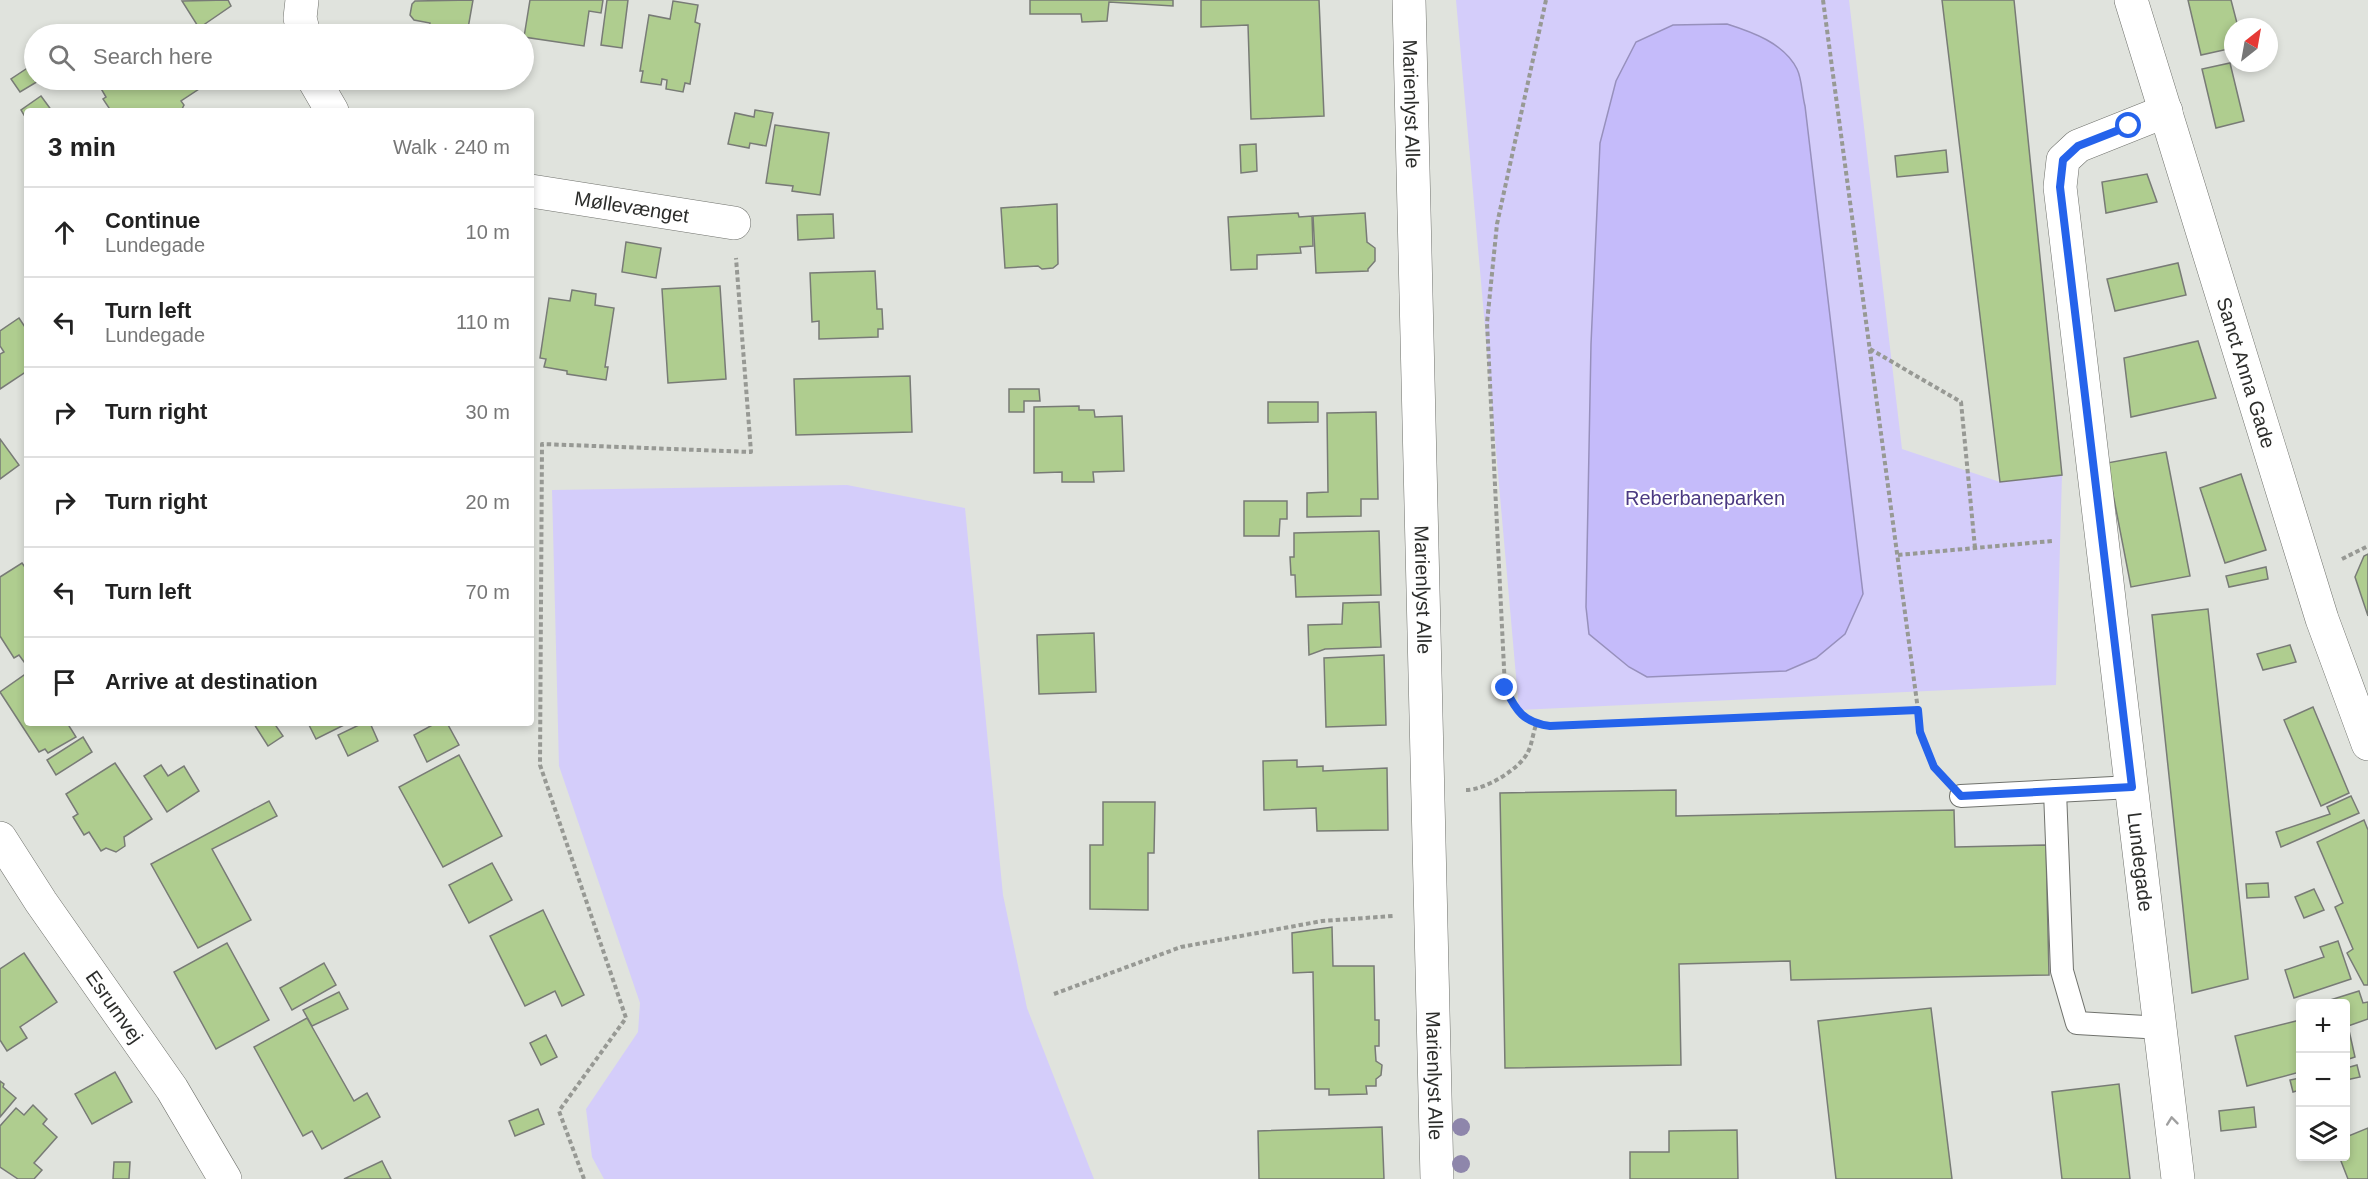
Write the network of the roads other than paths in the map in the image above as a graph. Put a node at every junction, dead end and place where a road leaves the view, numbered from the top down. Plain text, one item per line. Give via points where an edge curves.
1 (302, 0) edge
2 (1409, 0) edge
3 (2131, 0) edge
4 (302, 24) edge
5 (320, 90) edge
6 (330, 108) edge
7 (2166, 111) junction
8 (534, 191) edge
9 (734, 223) road end
10 (2368, 744) edge
11 (2132, 787) junction
12 (2055, 791) junction
13 (1961, 796) road end
14 (0, 838) edge
15 (2162, 1028) junction
16 (225, 1179) edge
17 (1437, 1179) edge
18 (2178, 1179) edge

1 - 4 street
2 - 17 street, Marienlyst Alle
3 - 7 street, Sanct Anna Gade
5 - 6 street
7 - 10 street, Sanct Anna Gade via 2322,619
7 - 11 street, Lundegade via 2078,146 2063,160 2060,187
8 - 9 street, Møllevænget
11 - 12 lane
11 - 15 street, Lundegade
12 - 13 lane
12 - 15 lane via 2062,971 2077,1023
14 - 16 street, Esrumvej via 172,1089
18 -> 15 street, Lundegade

